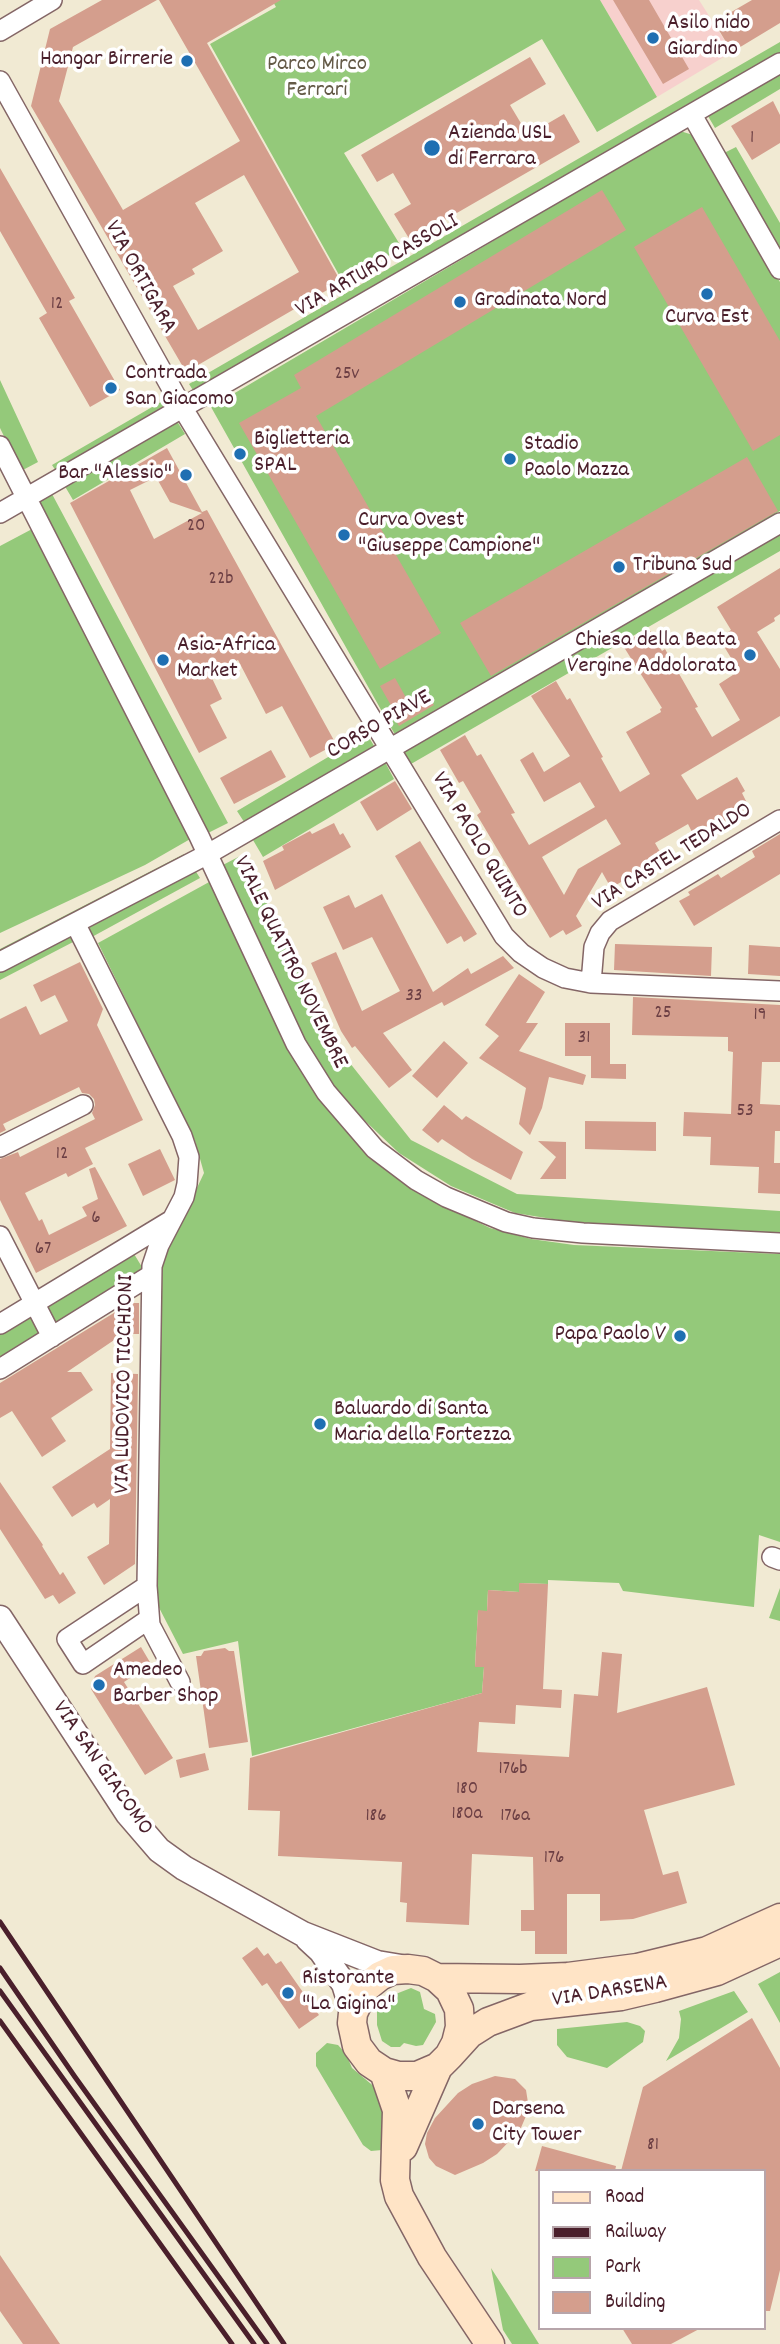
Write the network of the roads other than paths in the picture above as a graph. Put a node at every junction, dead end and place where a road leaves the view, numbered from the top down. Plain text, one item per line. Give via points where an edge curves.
1 (52, 0) edge
2 (0, 31) edge
3 (780, 63) edge
4 (0, 81) edge
5 (684, 120) junction
6 (780, 269) edge
7 (181, 407) junction
8 (0, 446) edge
9 (25, 498) junction
10 (0, 513) edge
11 (780, 523) edge
12 (391, 749) junction
13 (780, 820) edge
14 (208, 854) junction
15 (75, 923) junction
16 (0, 962) edge
17 (591, 983) junction
18 (780, 991) edge
19 (83, 1105) dead end
20 (0, 1147) edge
21 (170, 1221) junction
22 (0, 1236) edge
23 (780, 1243) edge
24 (151, 1275) junction
25 (34, 1303) junction
26 (0, 1324) edge
27 (52, 1337) junction
28 (0, 1369) edge
29 (147, 1586) junction
30 (0, 1618) edge
31 (149, 1619) junction
32 (180, 1682) dead end
33 (780, 1918) edge
34 (303, 1934) junction
35 (780, 1942) edge
36 (408, 1969) junction
37 (437, 1978) junction
38 (353, 2013) junction
39 (443, 2061) junction
40 (384, 2072) junction
41 (396, 2170) junction
42 (490, 2344) edge

1 - 2 street
3 - 5 street, VIA ARTURO CASSOLI
4 - 7 street, VIA ORTIGARA
5 - 6 street
5 - 7 street, VIA ARTURO CASSOLI
7 - 9 street, VIA ARTURO CASSOLI
7 - 12 street, VIA ORTIGARA
8 - 9 street, VIALE QUATTRO NOVEMBRE
9 - 10 street, VIA ARTURO CASSOLI
9 - 14 street, VIALE QUATTRO NOVEMBRE
11 - 12 street, CORSO PIAVE
12 - 14 street, CORSO PIAVE
12 - 17 street, VIA PAOLO QUINTO via 504,936 543,968
13 - 17 street, VIA CASTEL TEDALDO via 610,921 594,947
14 - 15 street, CORSO PIAVE
14 - 23 street, VIALE QUATTRO NOVEMBRE via 296,1044 317,1079 376,1149 416,1180 474,1210 533,1228
15 - 16 street, CORSO PIAVE
15 - 21 street, VIA LUDOVICO TICCHIONI via 186,1146 187,1184
17 - 18 street, VIA PAOLO QUINTO
19 - 20 street
21 - 24 street, VIA LUDOVICO TICCHIONI
21 - 25 street
22 - 25 street
24 - 27 street
24 - 29 street, VIA LUDOVICO TICCHIONI
25 - 26 street
25 - 27 street
27 - 28 street
29 - 31 street, VIA LUDOVICO TICCHIONI
29 - 31 street via 67,1639 83,1664
30 - 34 street, VIA SAN GIACOMO via 144,1835 184,1868
31 - 32 street, VIA LUDOVICO TICCHIONI
33 - 37 main road, VIA DARSENA via 707,1951 637,1968 568,1977
34 - 36 street, VIA SAN GIACOMO via 377,1963
34 - 38 street, VIA SAN GIACOMO via 344,1984
35 - 39 main road, VIA DARSENA via 717,1971 655,1988 531,2006 488,2022
36 - 37 main road, VIA DARSENA
36 - 38 main road via 380,1976 359,1996
37 - 39 main road via 450,1990 459,2009 456,2043
38 - 40 main road via 358,2046 369,2062
39 - 40 main road via 418,2076
39 - 41 main road via 414,2119
40 - 41 main road via 397,2110
41 - 42 main road via 402,2205

